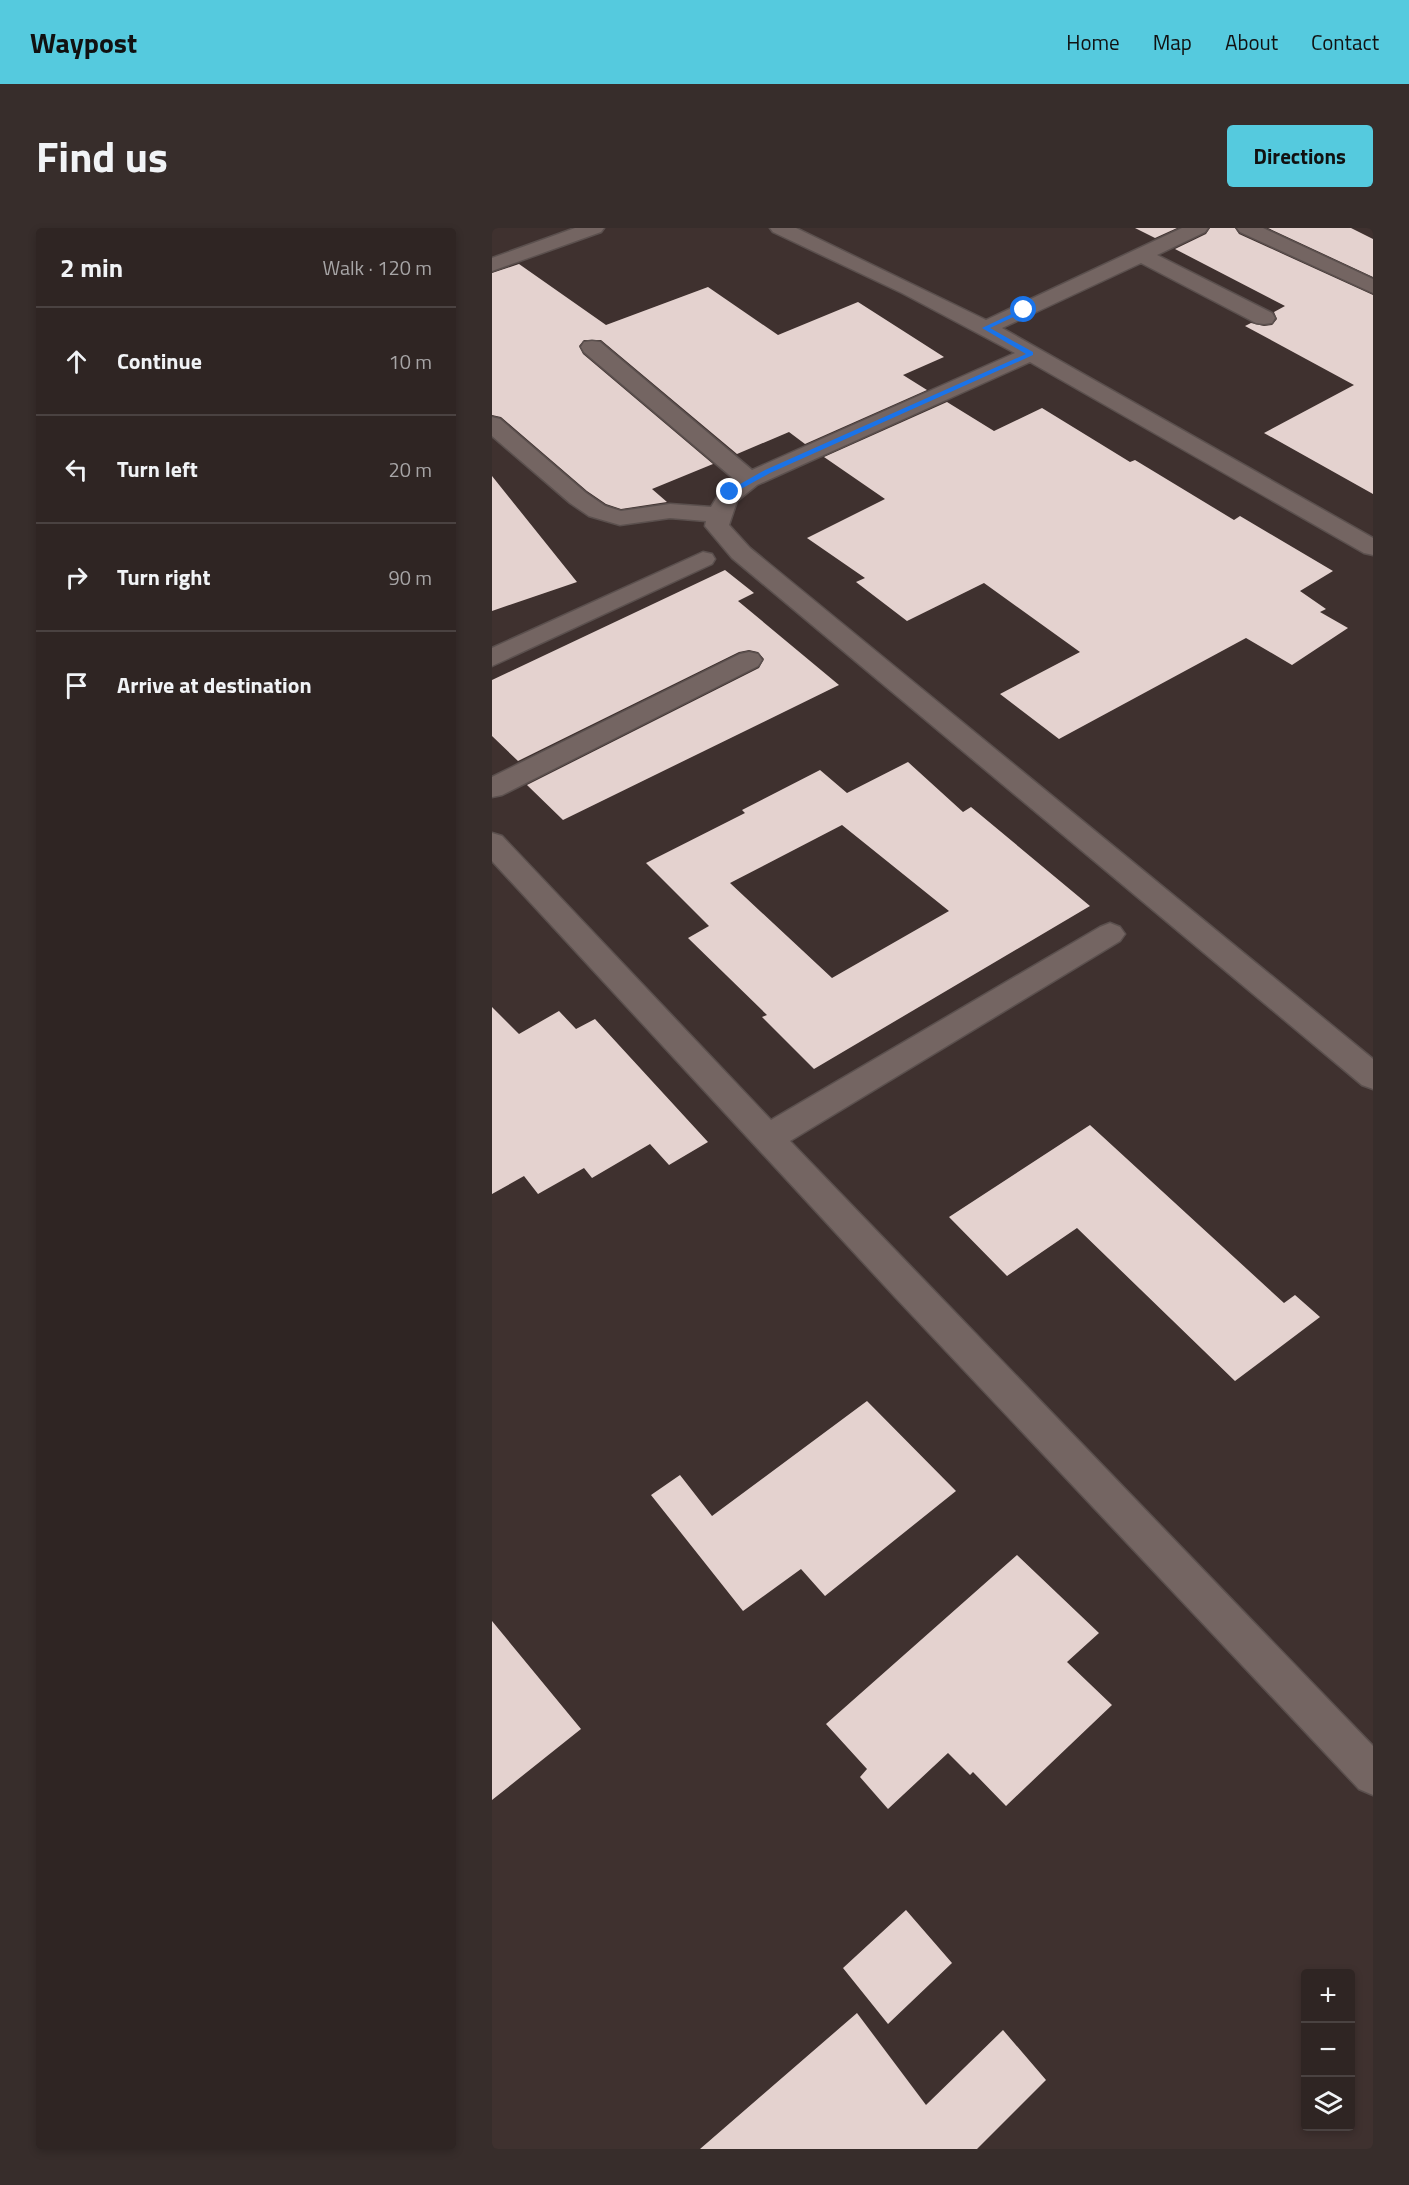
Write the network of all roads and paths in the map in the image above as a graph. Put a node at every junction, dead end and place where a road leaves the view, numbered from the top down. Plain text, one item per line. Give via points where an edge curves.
1 (594, 228) edge
2 (780, 228) edge
3 (1198, 228) edge
4 (1247, 228) edge
5 (1141, 255) junction
6 (492, 265) edge
7 (1373, 287) edge
8 (1264, 318) dead end
9 (986, 328) junction
10 (592, 348) dead end
11 (1031, 354) junction
12 (492, 424) edge
13 (749, 480) junction
14 (720, 515) junction
15 (1370, 542) edge
16 (703, 559) dead end
17 (492, 658) edge
18 (748, 660) dead end
19 (492, 788) edge
20 (492, 843) edge
21 (1110, 934) dead end
22 (1373, 1077) edge
23 (768, 1138) junction
24 (1373, 1775) edge

1 - 6 street
2 - 9 street
3 - 5 street
4 - 7 street
5 - 8 street
5 - 9 street
9 - 11 street
10 - 13 street
11 - 13 street
11 - 15 street
12 - 14 street via 597,512 620,518 670,511
13 - 14 street via 730,492
14 - 22 street via 717,526 741,553
16 - 17 street
18 - 19 street
20 - 23 street
21 - 23 street
23 - 24 street

